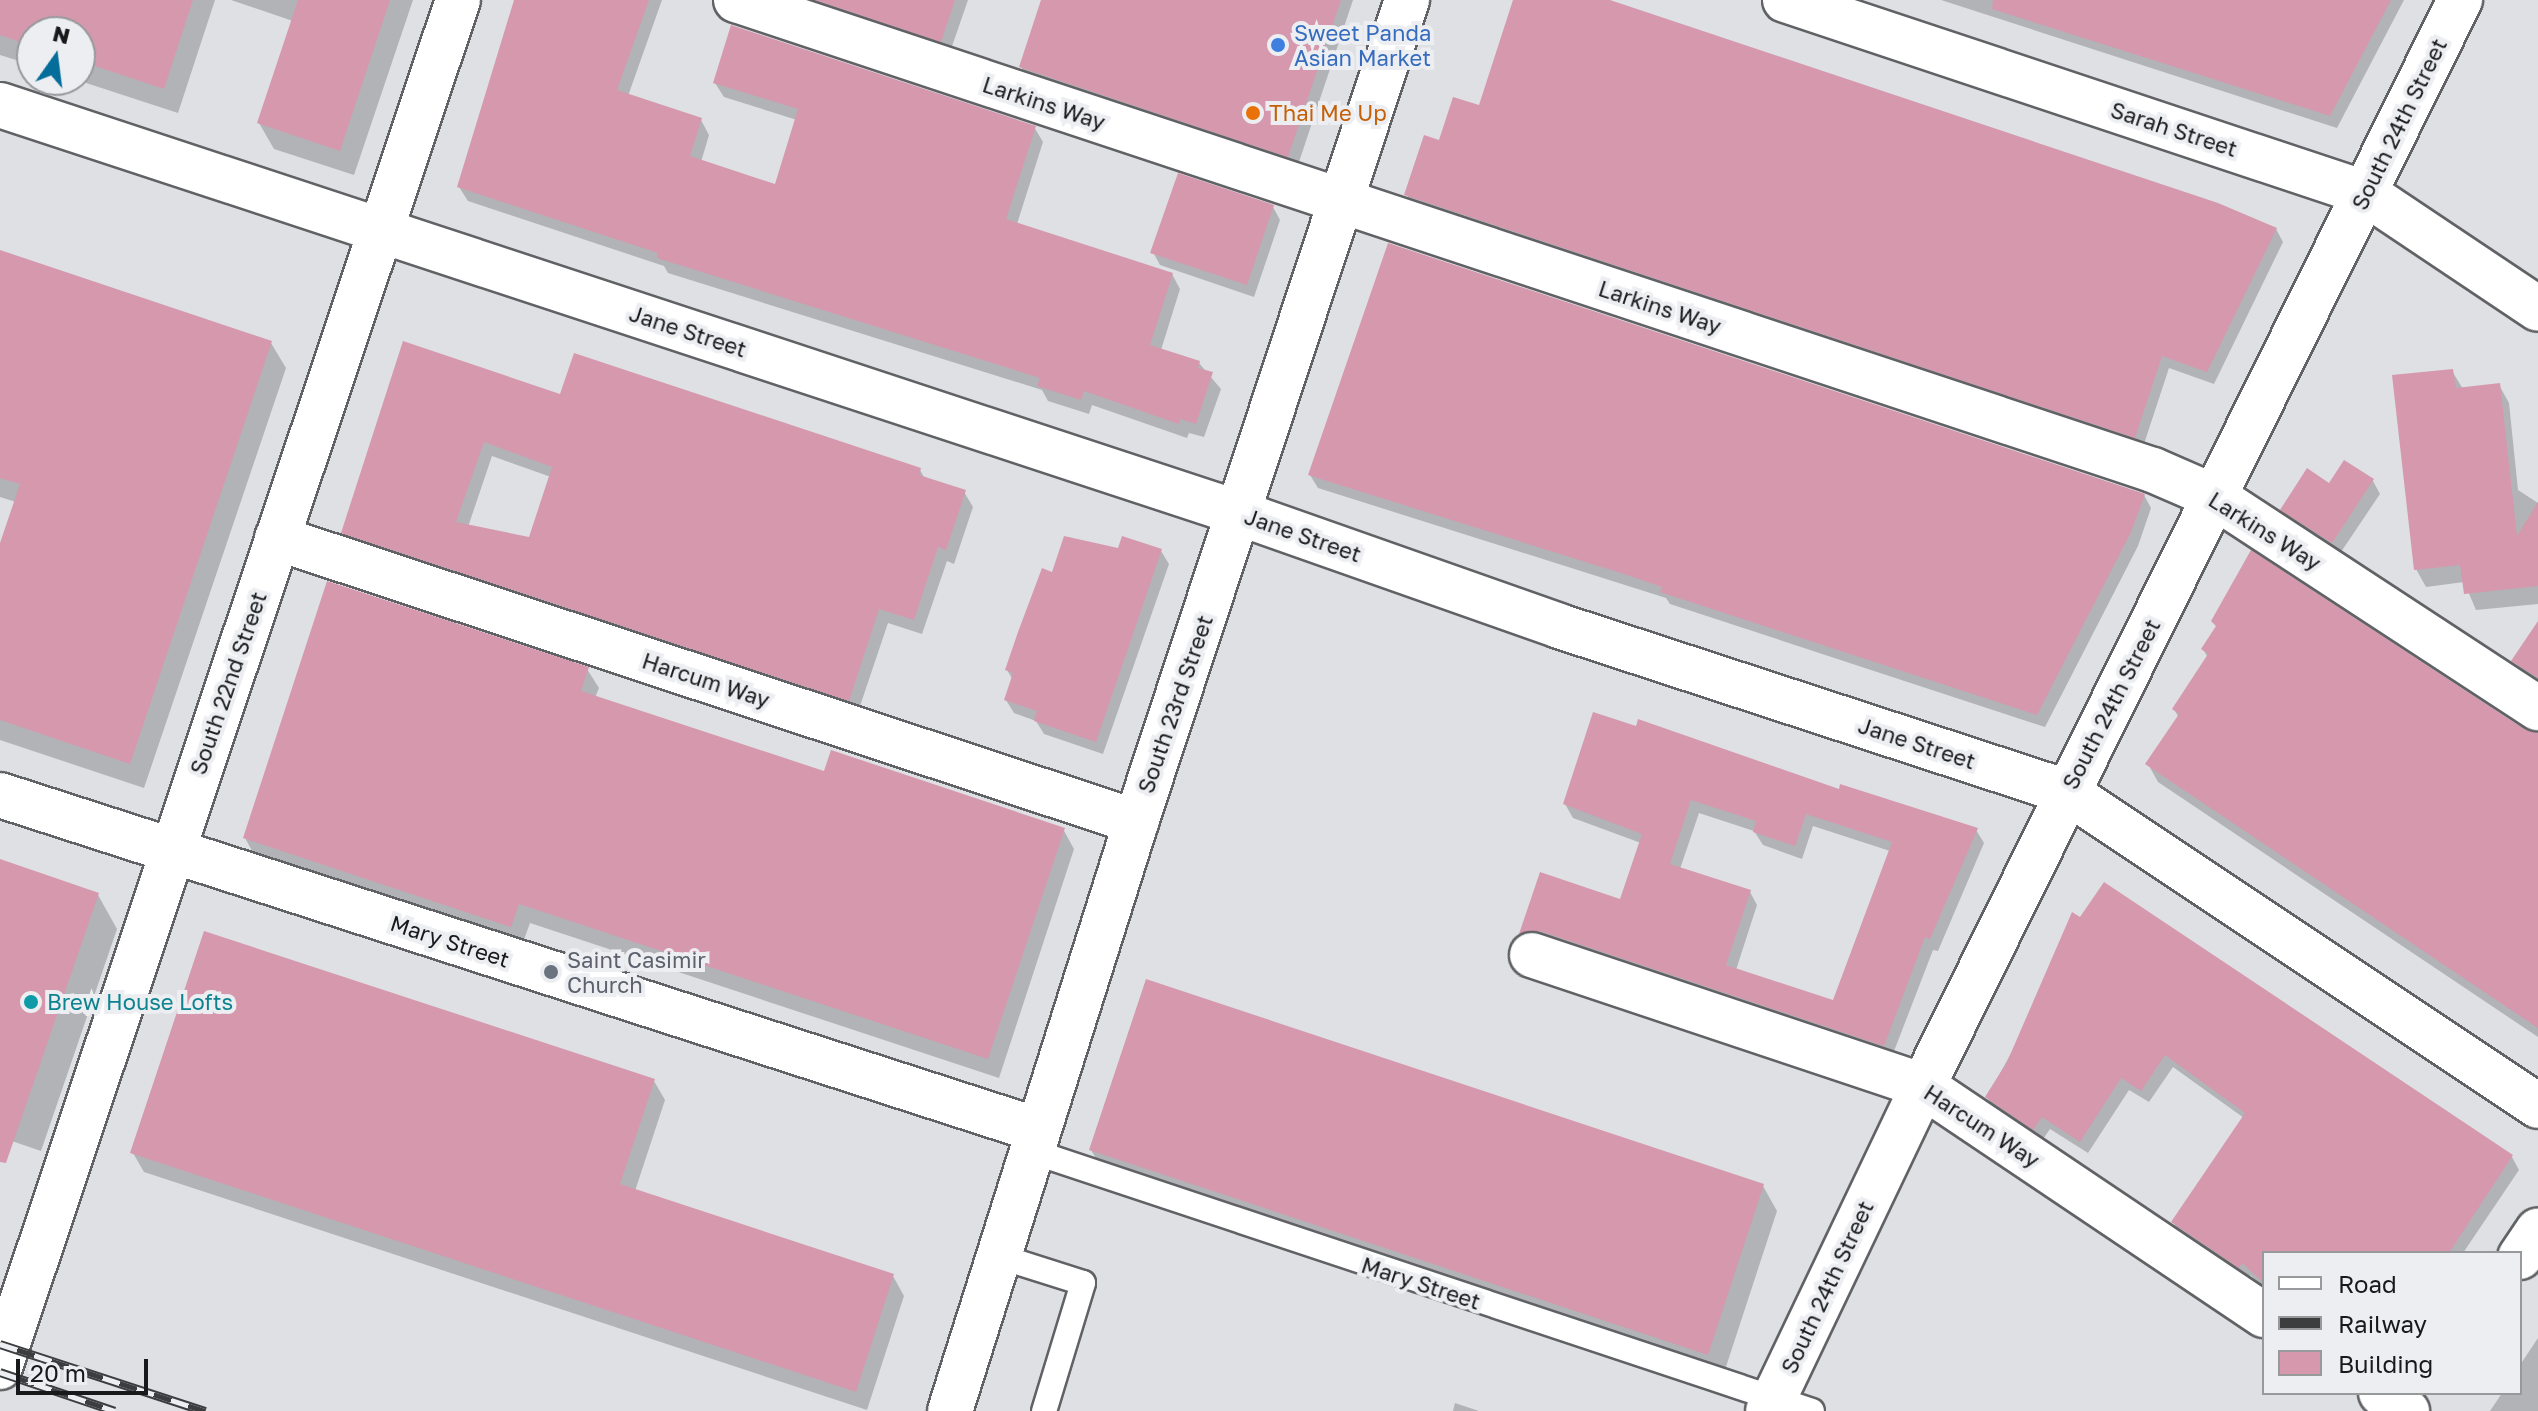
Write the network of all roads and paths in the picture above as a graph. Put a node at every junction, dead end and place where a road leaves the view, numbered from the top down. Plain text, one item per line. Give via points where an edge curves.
1 (458, 0) edge
2 (736, 0) edge
3 (1407, 0) edge
4 (1785, 0) edge
5 (2460, 0) edge
6 (0, 105) edge
7 (2365, 193) junction
8 (1339, 201) junction
9 (381, 230) junction
10 (2538, 309) edge
11 (2215, 497) junction
12 (1239, 513) junction
13 (277, 538) junction
14 (2538, 708) edge
15 (2067, 792) junction
16 (0, 795) edge
17 (1136, 822) junction
18 (171, 852) junction
19 (1532, 955) dead end
20 (1923, 1086) junction
21 (2538, 1106) edge
22 (1035, 1141) junction
23 (2538, 1230) edge
24 (2522, 1254) edge
25 (998, 1256) junction
26 (2262, 1314) edge
27 (0, 1367) edge
28 (2384, 1395) edge
29 (1785, 1406) edge
30 (950, 1411) edge
31 (1044, 1411) edge
32 (2407, 1411) edge

1 - 9 street, South 22nd Street
2 - 8 street, Larkins Way
3 - 8 street, South 23rd Street
4 - 7 street, Sarah Street
5 - 7 street, South 24th Street
6 - 9 street, Jane Street
7 - 10 street, Sarah Street
7 - 11 street, South 24th Street
8 - 11 street, Larkins Way via 2153,470
8 - 12 street, South 23rd Street
9 - 12 street, Jane Street
9 - 13 street, South 22nd Street
11 - 14 street, Larkins Way
11 - 15 street, South 24th Street
12 - 15 street, Jane Street via 1559,626
12 - 17 street, South 23rd Street
13 - 17 street, Harcum Way
13 - 18 street, South 22nd Street
15 - 20 street, South 24th Street
15 - 21 street, Jane Street
16 - 18 street, Mary Street
17 - 22 street, South 23rd Street
18 - 22 street, Mary Street
18 - 27 street, South 22nd Street
19 - 20 street, Harcum Way
20 - 26 street, Harcum Way
20 - 29 street, South 24th Street
22 - 25 street, South 23rd Street
22 - 29 lane, Mary Street
23 - 24 street
25 - 30 street, South 23rd Street
25 - 31 lane via 1083,1283
28 - 32 street

